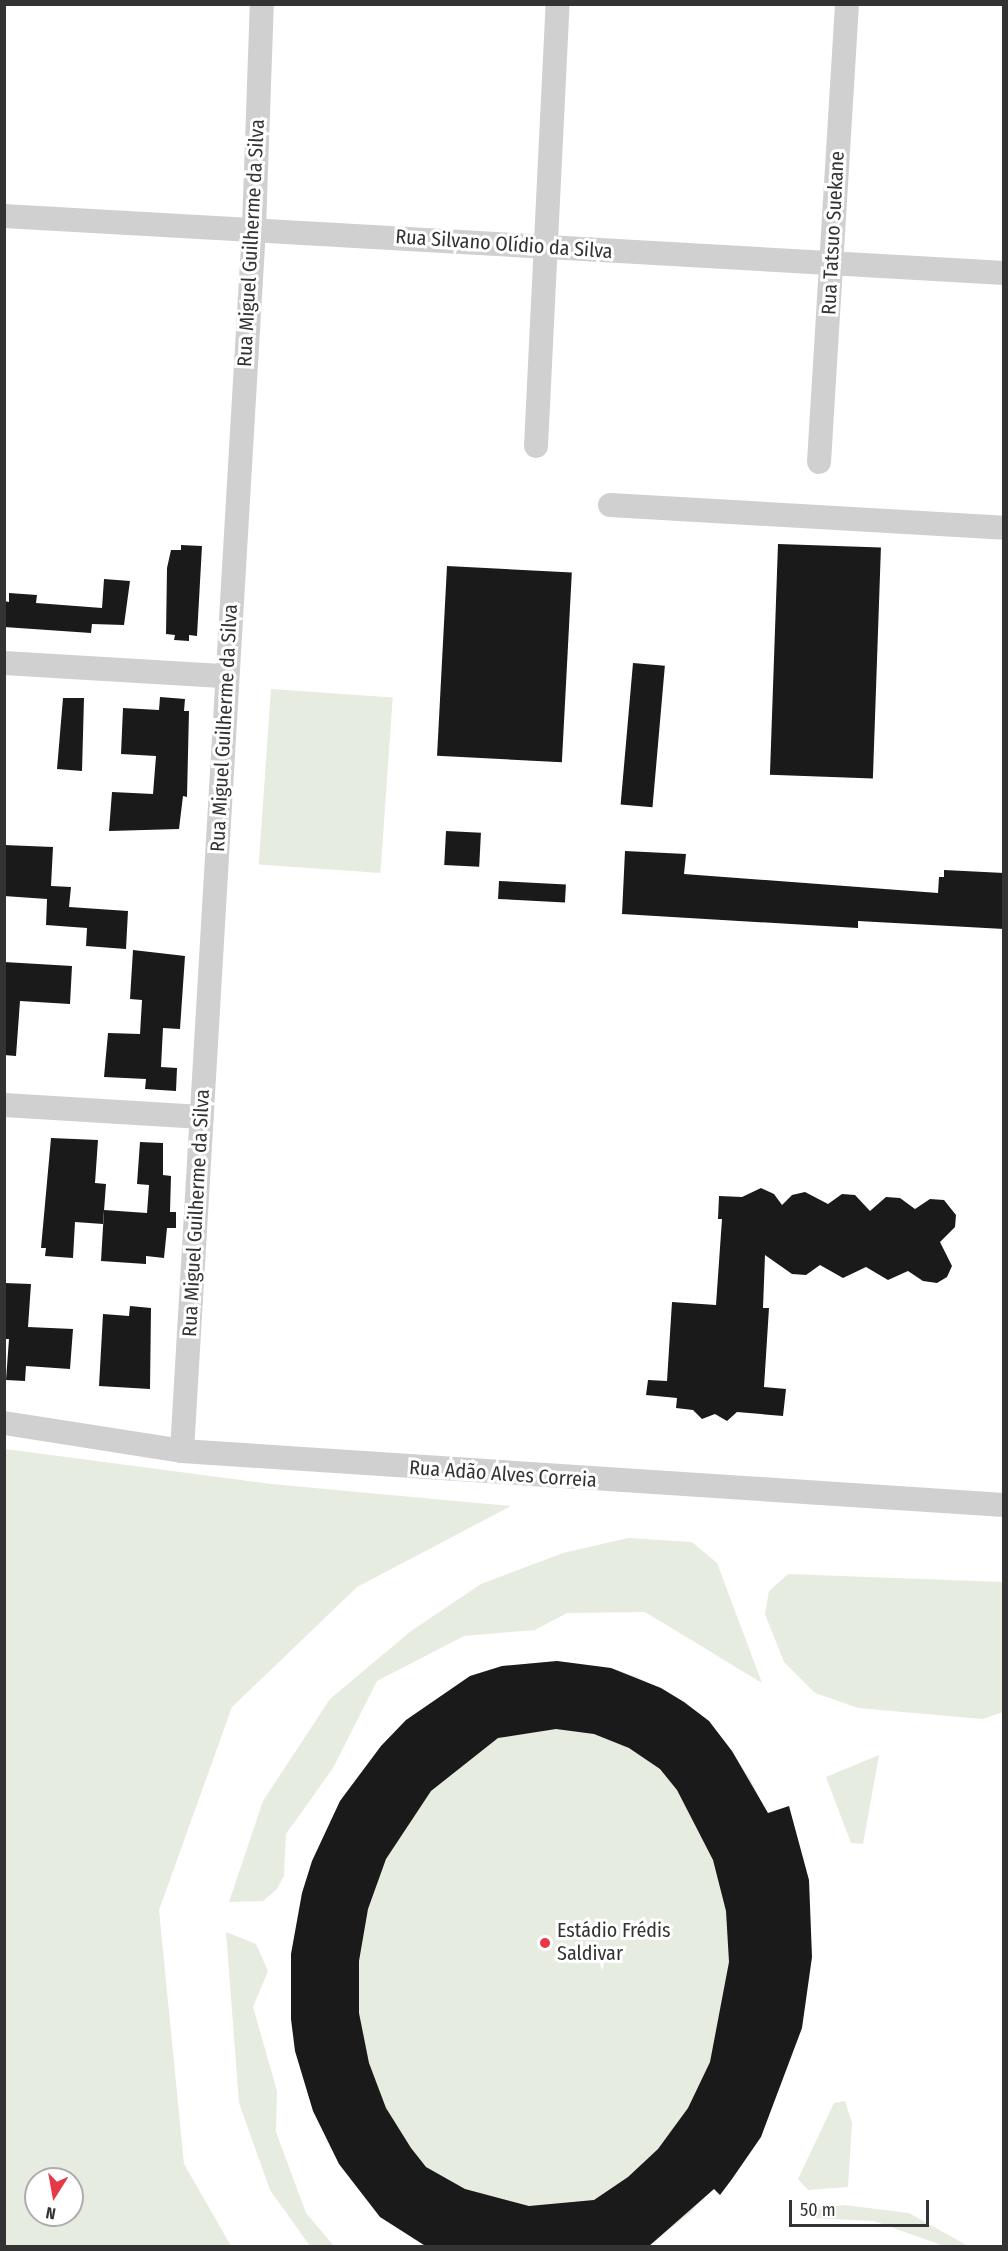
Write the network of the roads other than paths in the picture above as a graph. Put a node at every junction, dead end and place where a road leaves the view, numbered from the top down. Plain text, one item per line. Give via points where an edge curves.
1 (262, 4) edge
2 (558, 4) edge
3 (847, 4) edge
4 (4, 216) edge
5 (254, 228) junction
6 (546, 248) junction
7 (832, 264) junction
8 (1004, 273) edge
9 (536, 446) dead end
10 (819, 462) dead end
11 (610, 505) dead end
12 (1004, 528) edge
13 (4, 663) edge
14 (226, 676) junction
15 (4, 1105) edge
16 (202, 1116) junction
17 (4, 1423) edge
18 (182, 1451) junction
19 (1004, 1505) edge

1 - 5 street, Rua Miguel Guilherme da Silva
2 - 6 street
3 - 7 street, Rua Tatsuo Suekane
4 - 5 street, Rua Silvano Olídio da Silva
5 - 6 street, Rua Silvano Olídio da Silva
5 - 14 street, Rua Miguel Guilherme da Silva
6 - 7 street, Rua Silvano Olídio da Silva
6 - 9 street
7 - 8 street, Rua Silvano Olídio da Silva
7 - 10 street, Rua Tatsuo Suekane
11 - 12 street
13 - 14 street
14 - 16 street, Rua Miguel Guilherme da Silva
15 - 16 street
16 - 18 street, Rua Miguel Guilherme da Silva
17 - 18 street, Rua Adão Alves Correia
18 - 19 street, Rua Adão Alves Correia

